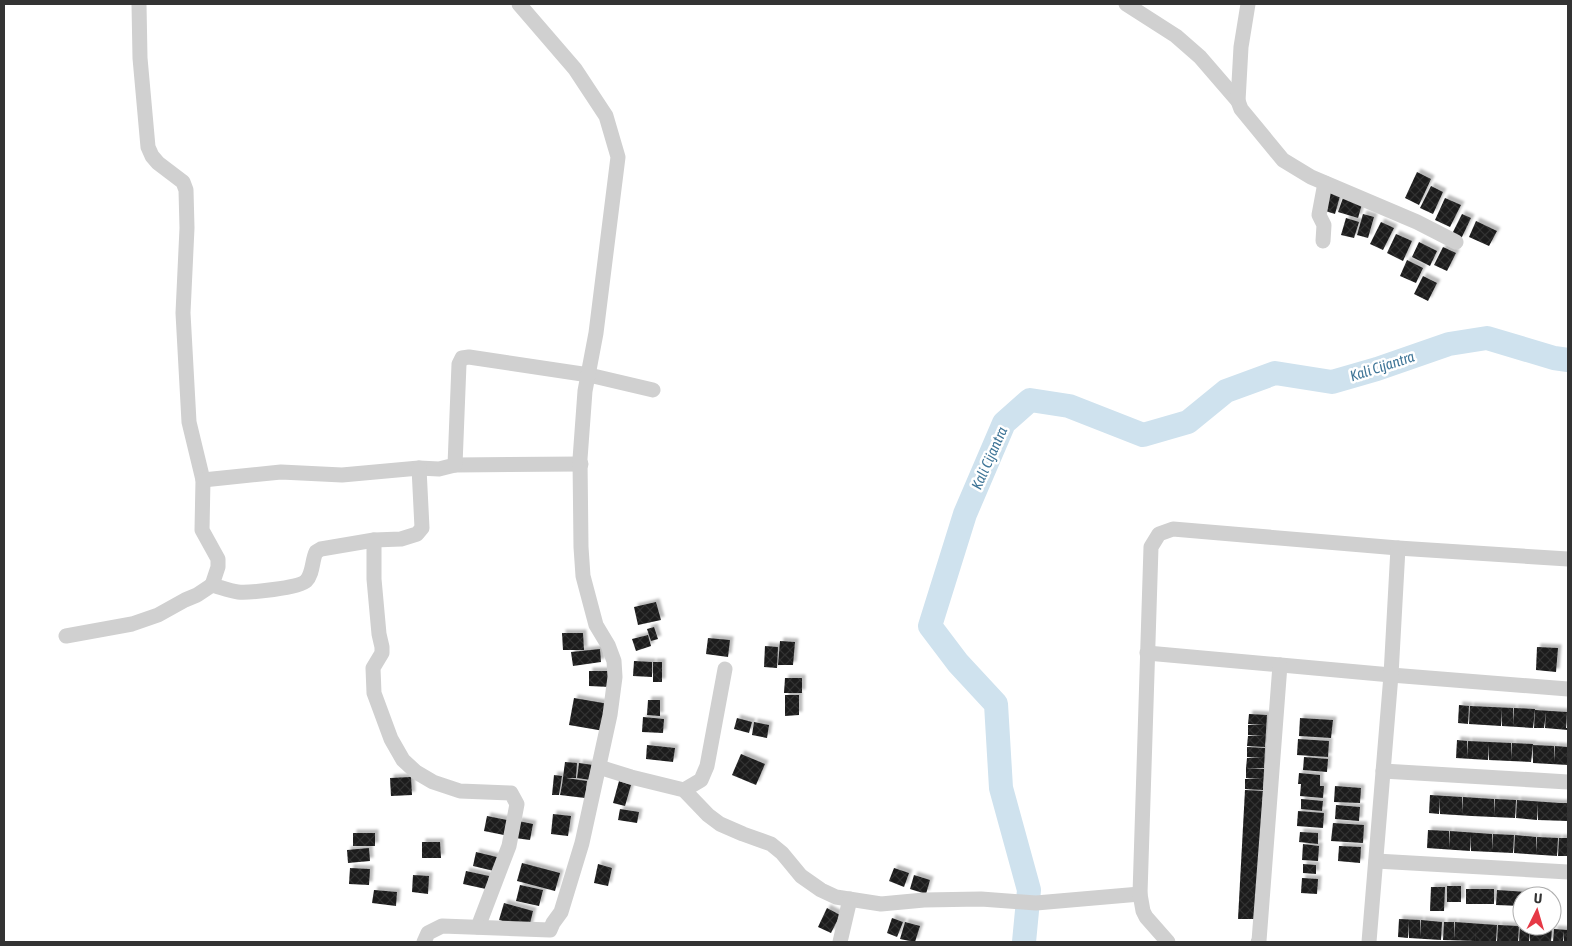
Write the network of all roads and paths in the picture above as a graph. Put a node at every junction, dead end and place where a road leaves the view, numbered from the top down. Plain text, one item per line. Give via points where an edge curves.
1 (139, 4) edge
2 (519, 4) edge
3 (1126, 4) edge
4 (1248, 4) edge
5 (1238, 101) junction
6 (1325, 183) junction
7 (1323, 241) dead end
8 (1456, 242) dead end
9 (589, 375) junction
10 (652, 390) dead end
11 (581, 464) junction
12 (455, 465) junction
13 (419, 468) junction
14 (203, 480) junction
15 (374, 540) junction
16 (1398, 548) junction
17 (1568, 559) edge
18 (212, 585) junction
19 (66, 636) dead end
20 (1147, 653) junction
21 (1280, 665) junction
22 (725, 669) dead end
23 (1391, 675) junction
24 (1568, 689) edge
25 (599, 767) junction
26 (1383, 771) junction
27 (1568, 782) edge
28 (684, 790) junction
29 (1376, 861) junction
30 (1568, 872) edge
31 (1140, 894) junction
32 (850, 899) junction
33 (478, 926) junction
34 (548, 936) edge
35 (424, 942) edge
36 (840, 942) edge
37 (1168, 942) edge
38 (1264, 942) edge
39 (1369, 942) edge

1 - 14 street via 148,147 152,156 183,182 186,190 183,313 189,422
2 - 9 street via 575,69 606,116 618,157
3 - 5 street via 1176,36 1200,57
4 - 5 street via 1241,47
5 - 6 street via 1282,160
6 - 7 street via 1319,215 1324,225
6 - 8 street
9 - 10 street
9 - 11 street
9 - 12 street via 462,358 459,364
11 - 12 street
11 - 25 street via 583,576 596,624 614,661 615,677
12 - 13 street via 439,469
13 - 14 street via 342,475 281,472
13 - 15 street via 421,531 401,539
14 - 18 street via 202,530 218,559
15 - 18 street via 316,552 309,578 302,584 261,592 238,592
15 - 33 street via 374,579 382,647 373,668 374,693 391,739 403,760 433,782 460,791 511,793 517,804 508,846
16 - 17 street
16 - 20 street via 1173,529 1160,534 1151,547
16 - 23 street
18 - 19 street via 158,615 132,624
20 - 21 street
20 - 31 street
21 - 23 street
21 - 38 street
22 - 28 street via 708,766 701,780
23 - 24 street
23 - 26 street
25 - 28 street
25 - 34 street via 582,843 561,912
26 - 27 street
26 - 29 street
28 - 32 street via 720,824 771,844 814,886 836,897
29 - 30 street
29 - 39 street
31 - 32 street via 1036,903 982,899 881,904
31 - 37 street via 1146,917
32 - 36 street
33 - 34 street
33 - 35 street via 442,926 428,933

